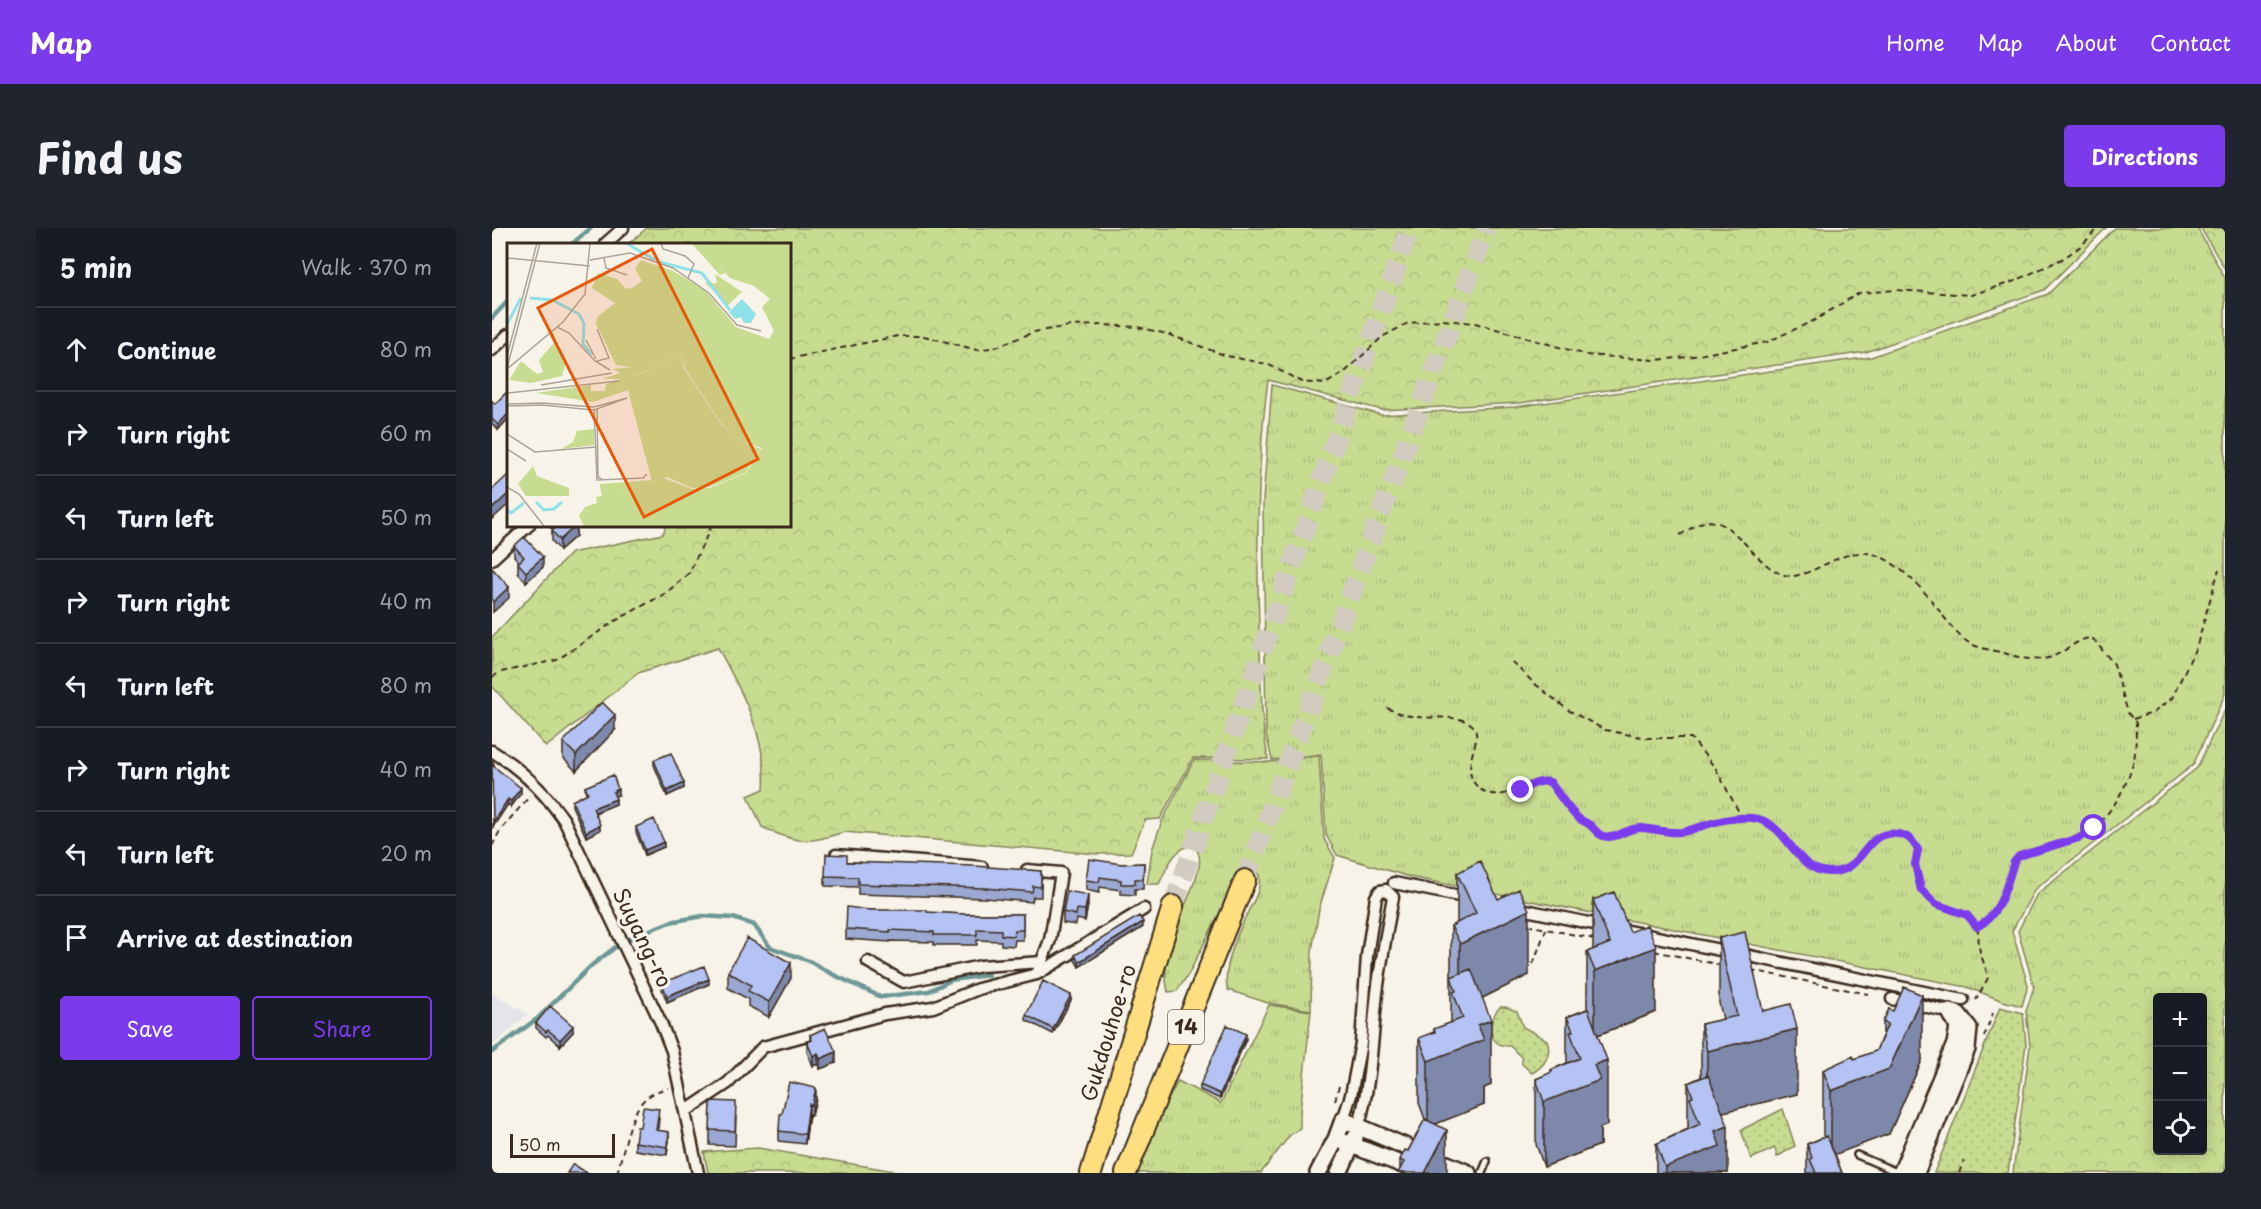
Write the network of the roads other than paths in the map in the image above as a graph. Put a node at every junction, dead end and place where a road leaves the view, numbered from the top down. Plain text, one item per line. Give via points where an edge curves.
1 (623, 228) edge
2 (606, 243) edge
3 (507, 336) edge
4 (492, 350) edge
5 (528, 526) edge
6 (492, 559) edge
7 (492, 751) edge
8 (836, 855) edge
9 (990, 867) edge
10 (1014, 869) edge
11 (1245, 880) tunnel mouth
12 (1394, 883) dead end
13 (1475, 899) edge
14 (1173, 906) tunnel mouth
15 (1510, 907) edge
16 (1144, 909) dead end
17 (868, 962) dead end
18 (1042, 962) junction
19 (1037, 974) junction
20 (1892, 999) road end
21 (1963, 1000) dead end
22 (1950, 1012) junction
23 (686, 1111) junction
24 (1343, 1120) junction
25 (1359, 1125) junction
26 (1336, 1139) junction
27 (1353, 1145) junction
28 (1857, 1155) dead end
29 (1385, 1156) junction
30 (1487, 1161) dead end
31 (698, 1173) edge
32 (1091, 1173) edge
33 (1126, 1173) edge
34 (1318, 1173) edge
35 (1340, 1173) edge
36 (1424, 1173) edge
37 (1468, 1173) edge
38 (1482, 1173) edge
39 (1900, 1173) edge
40 (1916, 1173) edge

1 - 2 street
3 - 4 street
5 - 6 street
7 - 23 street, Suyang-ro via 538,787 564,820 661,1023
8 - 9 street
10 - 18 street via 1061,873 1050,940
11 - 33 highway, 14
12 - 13 street
14 - 32 highway, Gukdouhoe-ro / 14
15 - 21 street
16 - 19 street
17 - 18 street via 904,982 981,966
18 - 19 street
19 - 23 street via 978,989 933,1007 885,1014 763,1047 728,1083
20 - 22 street
22 - 39 street via 1958,1027 1955,1044
22 - 40 street via 1958,1014 1969,1028 1967,1048
23 - 31 street, Suyang-ro
24 - 25 street
24 - 25 street via 1361,1042 1376,897 1386,890 1392,897 1366,1100
24 - 26 street
25 - 27 street
25 - 37 street
26 - 27 street
26 - 34 street
27 - 29 street
27 - 35 street
28 - 39 lane
29 - 35 street via 1364,1158
29 - 36 street
30 - 38 lane

